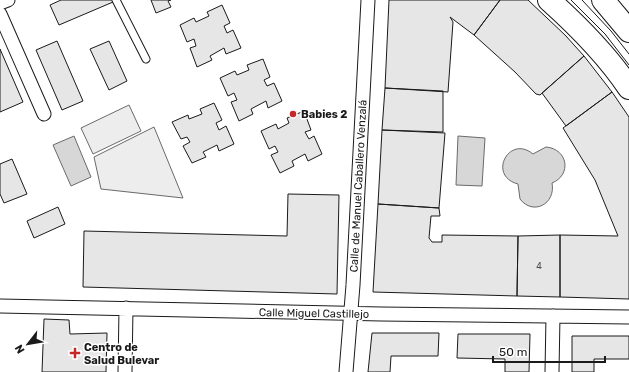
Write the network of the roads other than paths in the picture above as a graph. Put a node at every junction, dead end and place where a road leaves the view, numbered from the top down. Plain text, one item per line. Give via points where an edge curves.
1 (8, 0) edge
2 (116, 0) edge
3 (368, 0) edge
4 (549, 0) edge
5 (603, 0) edge
6 (0, 3) edge
7 (0, 14) edge
8 (629, 31) edge
9 (146, 59) dead end
10 (629, 88) edge
11 (44, 114) dead end
12 (0, 306) edge
13 (126, 308) junction
14 (351, 313) junction
15 (554, 316) junction
16 (629, 317) edge
17 (125, 372) edge
18 (346, 372) edge
19 (552, 372) edge

1 - 6 street
2 - 9 lane
3 - 14 street, Calle de Manuel Caballero Venzalá
4 - 10 highway via 567,15 601,52
5 - 8 highway
7 - 11 street
12 - 13 street, Calle Miguel Castillejo
13 - 14 street, Calle Miguel Castillejo
13 - 17 street
14 - 15 street, Calle Miguel Castillejo
14 - 18 street, Calle de Manuel Caballero Venzalá
15 - 16 street, Calle Miguel Castillejo
15 - 19 street

